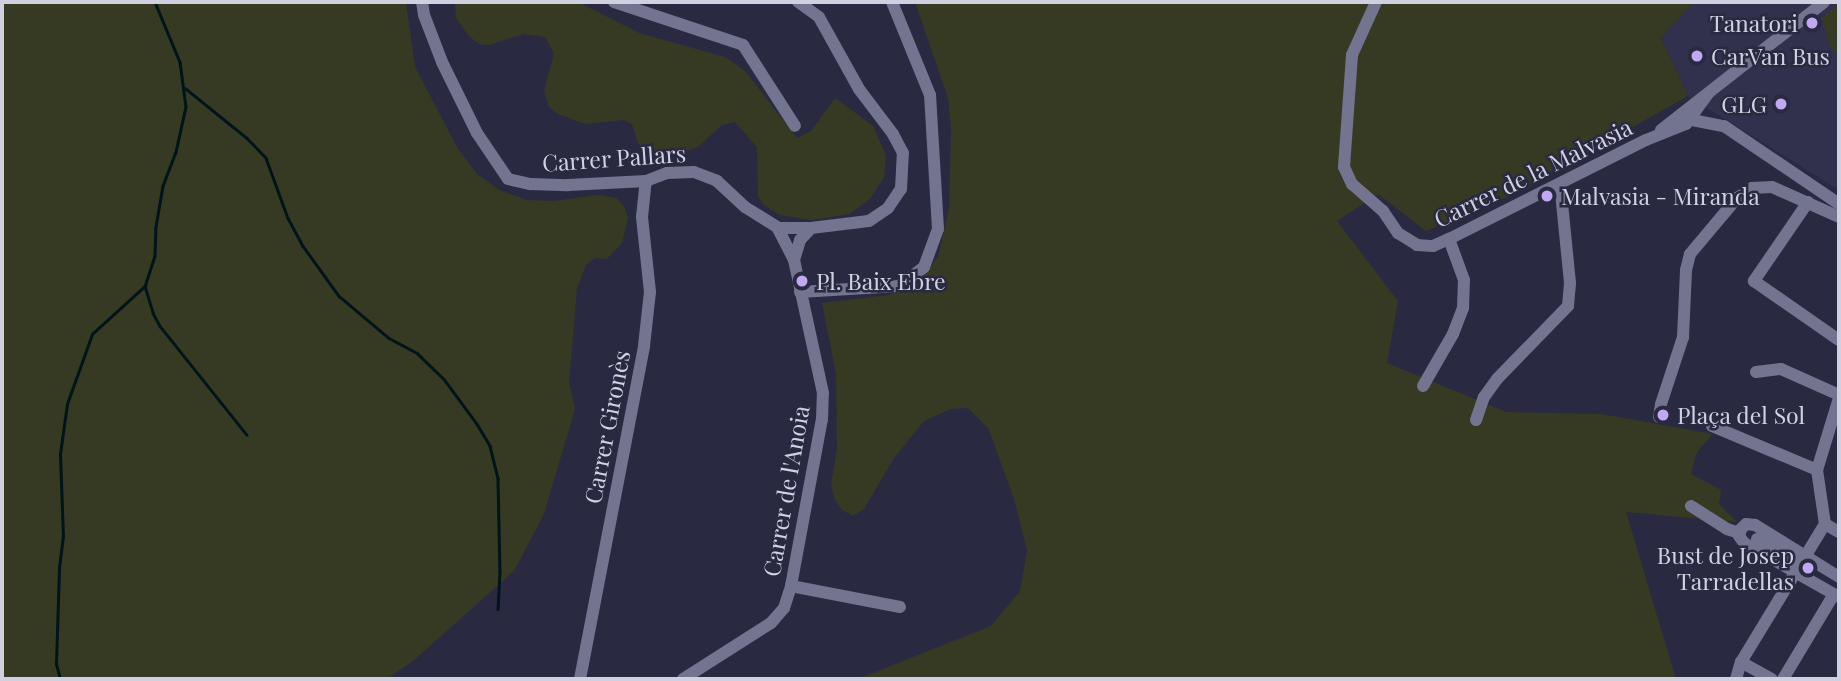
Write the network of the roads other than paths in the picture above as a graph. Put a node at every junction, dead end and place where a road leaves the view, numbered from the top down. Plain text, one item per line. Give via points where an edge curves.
1 (422, 2) edge
2 (614, 2) edge
3 (798, 2) edge
4 (892, 2) edge
5 (1377, 2) edge
6 (1824, 2) edge
7 (1708, 94) junction
8 (1692, 120) junction
9 (795, 126) dead end
10 (1646, 140) junction
11 (646, 181) junction
12 (1560, 183) junction
13 (1808, 202) junction
14 (1839, 204) edge
15 (1839, 217) edge
16 (778, 228) junction
17 (811, 228) junction
18 (1449, 239) junction
19 (794, 260) junction
20 (800, 292) junction
21 (1839, 340) edge
22 (1756, 372) dead end
23 (1423, 386) dead end
24 (1839, 397) edge
25 (1659, 416) dead end
26 (1476, 420) dead end
27 (1712, 426) dead end
28 (1818, 470) junction
29 (1691, 506) dead end
30 (1825, 524) junction
31 (1839, 532) edge
32 (1740, 533) junction
33 (1757, 539) dead end
34 (1801, 564) junction
35 (1839, 577) edge
36 (791, 586) junction
37 (1838, 592) edge
38 (900, 607) dead end
39 (1741, 662) junction
40 (580, 679) edge
41 (683, 679) edge
42 (1736, 679) edge
43 (1772, 679) edge
44 (1783, 679) edge

1 - 11 street, Carrer Pallars via 442,62 477,133 508,179 530,184
2 - 9 street via 743,45
3 - 17 street via 819,17 859,89 893,134 904,164 901,189 878,216
4 - 20 street via 930,95 938,229 923,267 898,286
5 - 18 street, Carrer de la Malvasia via 1350,63 1342,153 1346,173 1404,239 1424,246
6 - 7 street
7 - 8 street
7 - 10 street
8 - 10 street, Carrer de la Malvasia
8 - 14 street via 1719,124
10 - 12 street, Carrer de la Malvasia
11 - 16 street, Carrer Pallars via 667,173 694,172 717,181 745,207
11 - 40 street, Carrer Gironès via 642,217 650,292 644,346
12 - 18 street, Carrer de la Malvasia
12 - 26 street via 1568,306 1497,379
13 - 15 street
13 - 21 street via 1754,281
13 - 25 street via 1772,187 1752,188 1737,198 1694,247 1686,270 1683,337
16 - 17 street
16 - 19 street, Carrer de l'Anoia
17 - 19 street via 800,240
18 - 23 street via 1464,280 1463,308
19 - 20 street, Carrer de l'Anoia
20 - 36 street, Carrer de l'Anoia via 823,401
22 - 24 street via 1781,369
24 - 28 street
27 - 28 street
28 - 30 street
29 - 32 street
30 - 31 street
30 - 34 street
32 - 34 street via 1744,543
32 - 34 street via 1746,524 1755,525
33 - 34 street
34 - 35 street
34 - 37 street
34 - 39 street
36 - 38 street
36 - 41 street, Carrer de l'Anoia via 784,608 771,622
37 - 44 street
39 - 42 street
39 - 43 street

